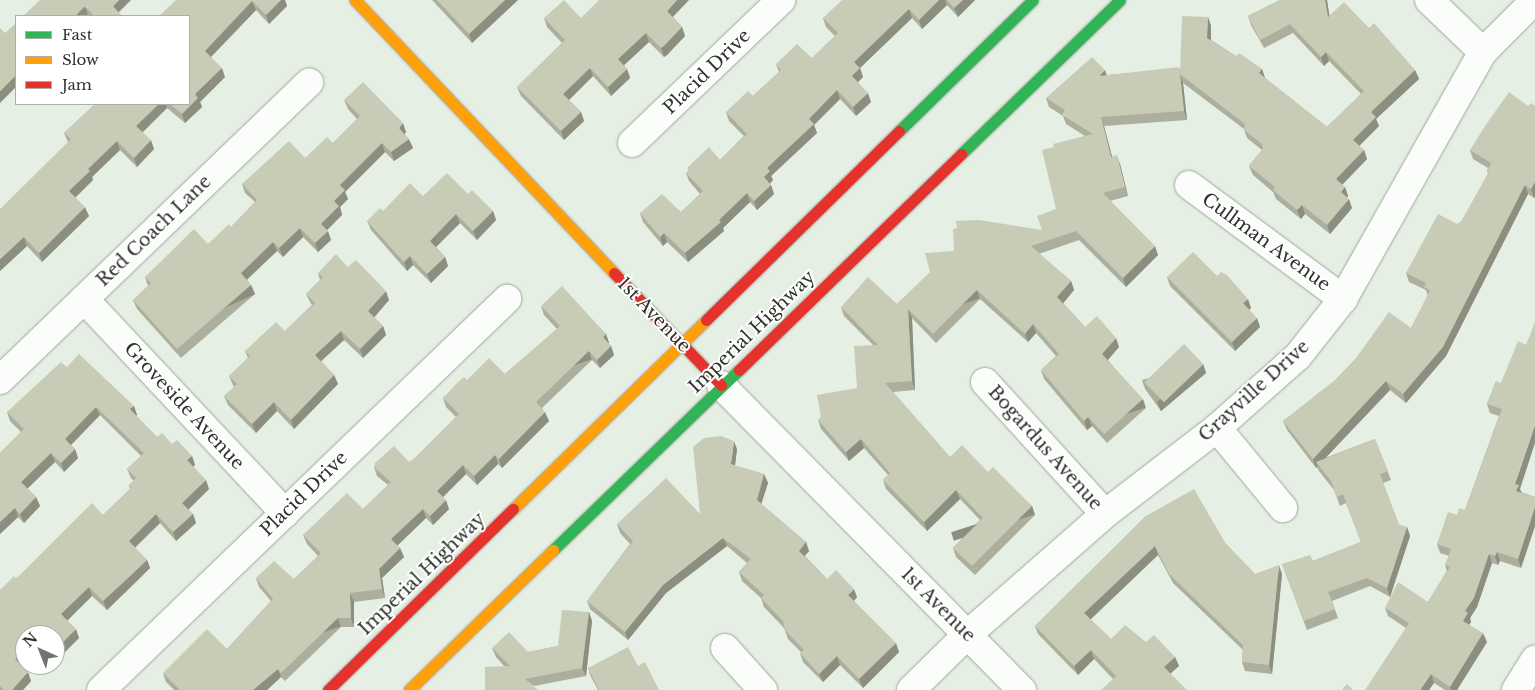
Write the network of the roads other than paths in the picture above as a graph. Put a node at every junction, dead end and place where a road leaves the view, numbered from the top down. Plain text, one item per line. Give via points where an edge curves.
1 (355, 0) edge
2 (781, 0) edge
3 (1033, 0) edge
4 (1120, 0) edge
5 (1429, 0) edge
6 (1535, 0) edge
7 (1483, 52) junction
8 (309, 83) dead end
9 (632, 143) dead end
10 (1189, 185) dead end
11 (507, 299) dead end
12 (1344, 299) junction
13 (84, 300) junction
14 (682, 344) junction
15 (0, 380) edge
16 (985, 382) dead end
17 (721, 385) junction
18 (1217, 428) junction
19 (1283, 508) dead end
20 (284, 513) junction
21 (1105, 514) junction
22 (967, 635) junction
23 (724, 648) dead end
24 (1535, 660) edge
25 (101, 690) edge
26 (328, 690) edge
27 (409, 690) edge
28 (763, 690) edge
29 (911, 690) edge
30 (1022, 690) edge
31 (1516, 690) edge

1 - 14 main road, 1st Avenue
2 - 9 street, Placid Drive
3 - 14 main road, Imperial Highway
4 - 17 main road, Imperial Highway
5 - 7 street
6 - 7 street, Grayville Drive
7 - 12 street, Grayville Drive
8 - 13 street, Red Coach Lane
10 - 12 street, Cullman Avenue
11 - 20 street, Placid Drive
12 - 18 street, Grayville Drive via 1298,356
13 - 15 street, Red Coach Lane
13 - 20 street, Groveside Avenue
14 - 17 main road, 1st Avenue
14 - 26 main road, Imperial Highway
16 - 21 street, Bogardus Avenue
17 - 22 street, 1st Avenue
17 - 27 main road, Imperial Highway
18 - 19 street
18 - 21 street, Grayville Drive
20 - 25 street, Placid Drive
21 - 22 street, Grayville Drive
22 - 29 street, Grayville Drive
22 - 30 street, 1st Avenue
23 - 28 street
24 - 31 street

